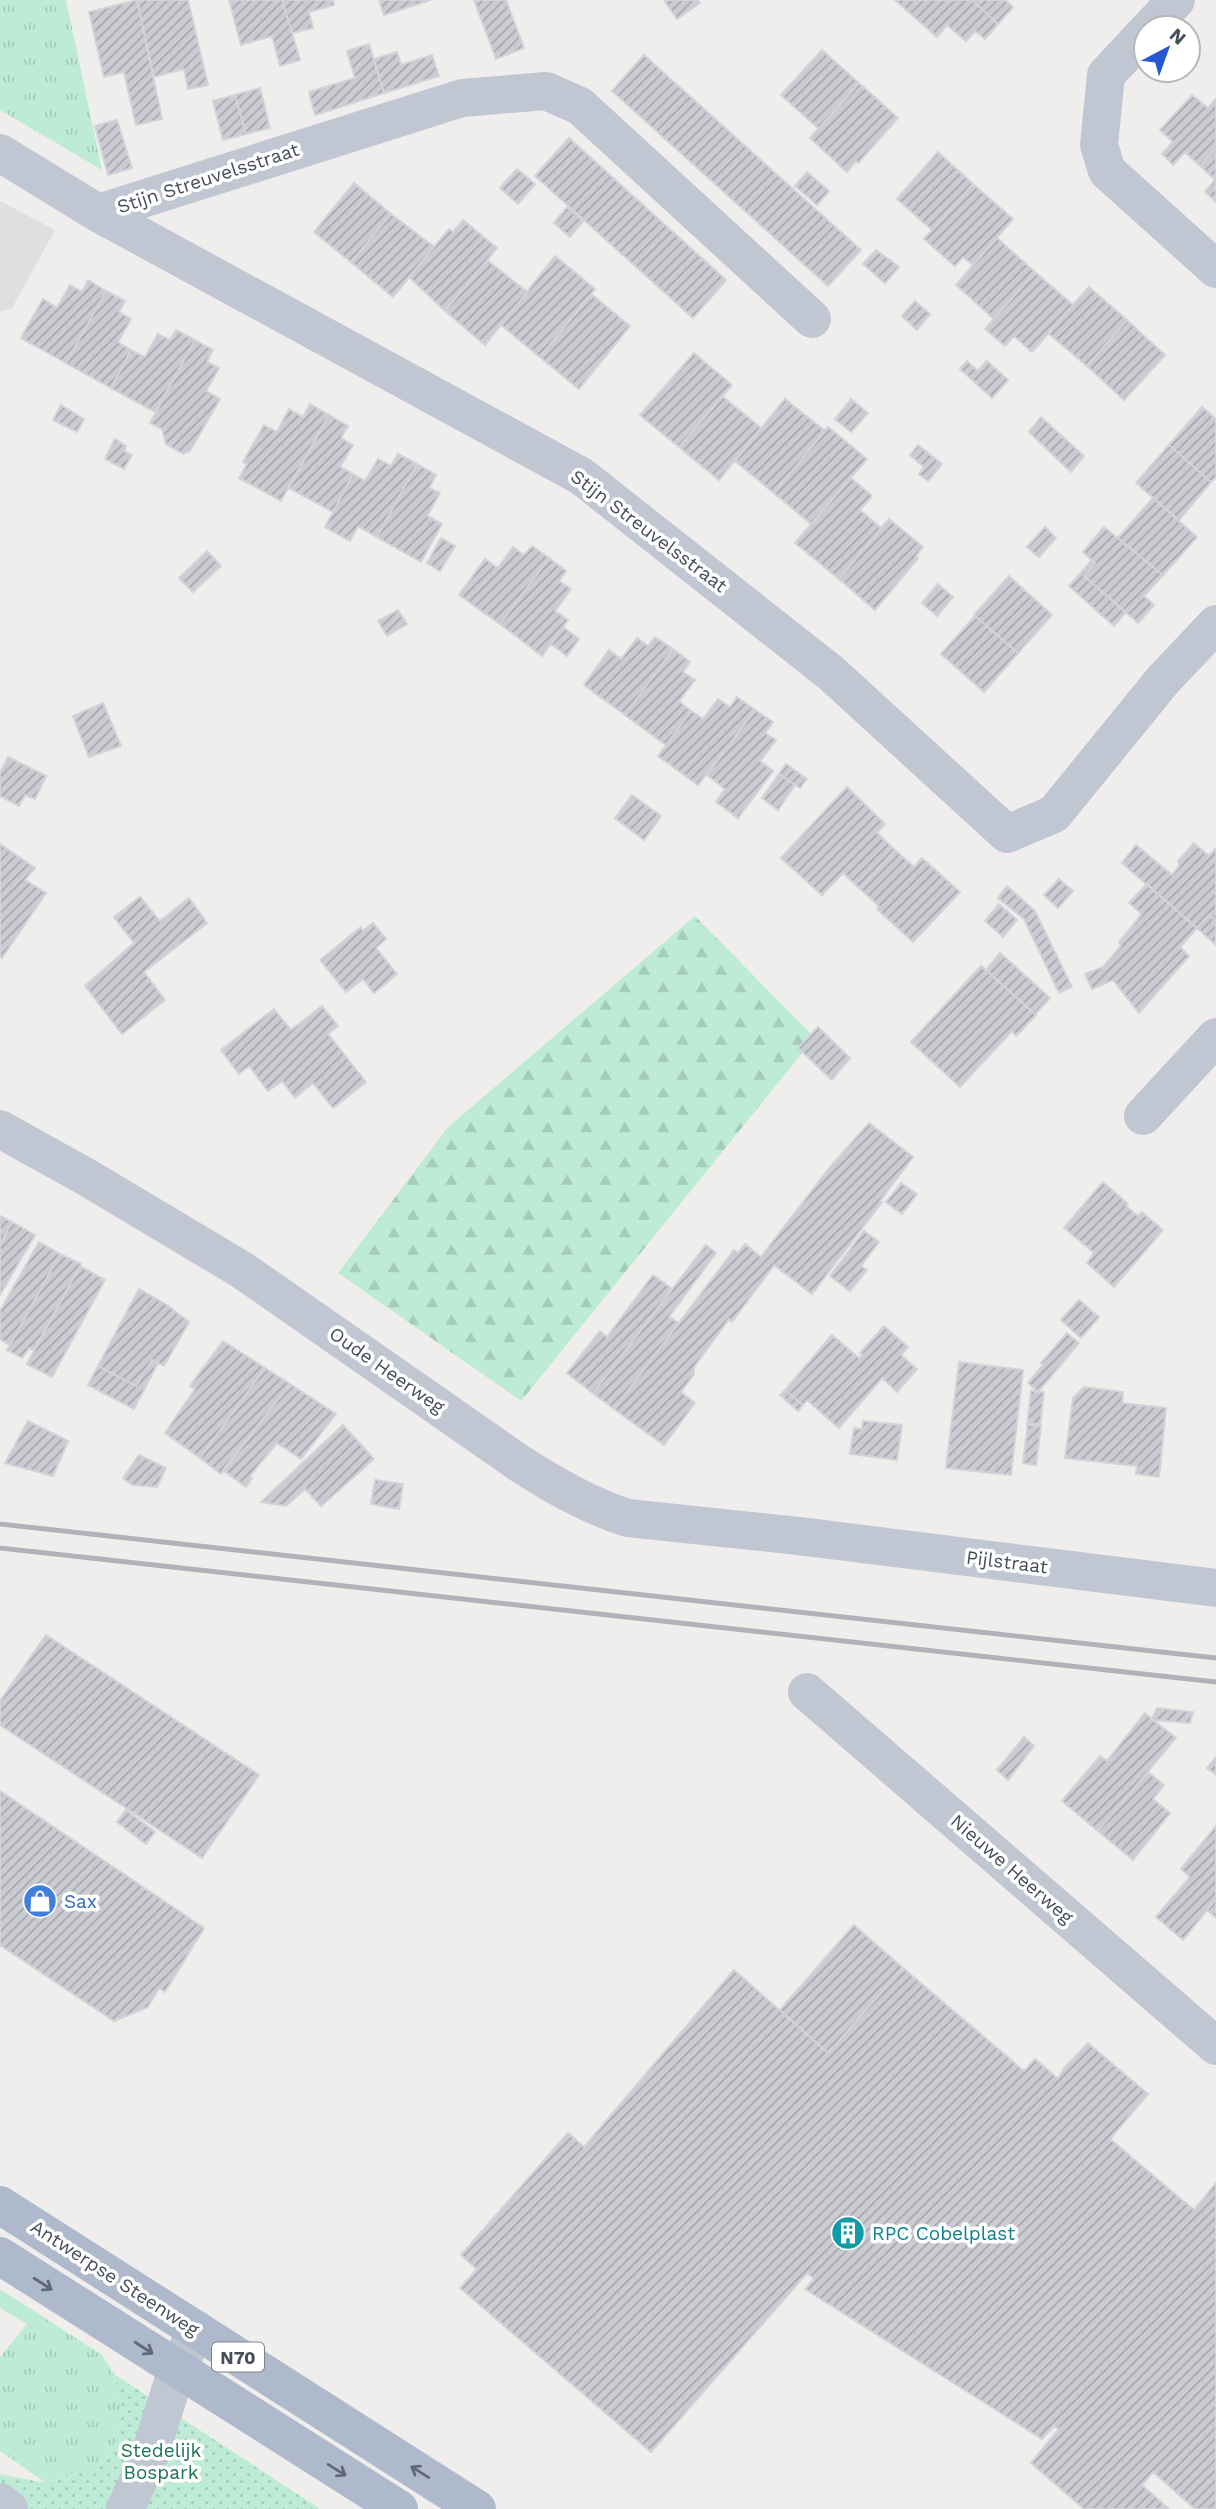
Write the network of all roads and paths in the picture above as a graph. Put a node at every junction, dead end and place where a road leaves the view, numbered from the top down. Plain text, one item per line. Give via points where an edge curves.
1 (1176, 0) edge
2 (1163, 14) edge
3 (1132, 47) edge
4 (0, 153) edge
5 (98, 213) junction
6 (1216, 270) edge
7 (812, 319) dead end
8 (1216, 624) edge
9 (1216, 1037) edge
10 (1143, 1116) dead end
11 (0, 1129) edge
12 (799, 1536) joint
13 (1216, 1588) edge
14 (807, 1692) dead end
15 (1216, 2046) edge
16 (0, 2205) edge
17 (0, 2256) edge
18 (197, 2330) junction
19 (177, 2369) junction
20 (0, 2502) edge
21 (9, 2509) edge
22 (125, 2509) edge
23 (399, 2509) edge
24 (477, 2509) edge

1 - 2 street
3 - 6 street via 1106,75 1098,145 1107,171
4 - 5 street, Stijn Streuvelsstraat
5 - 7 street, Stijn Streuvelsstraat via 462,98 546,91 580,106
5 - 8 street, Stijn Streuvelsstraat via 581,476 831,673 1007,834 1054,814 1163,680
9 - 10 street
11 - 12 street, Oude Heerweg via 242,1270 519,1463 604,1511 628,1518
12 - 13 street, Pijlstraat
14 - 15 street, Nieuwe Heerweg
16 - 18 main road, Antwerpse Steenweg / N70
17 -> 19 main road, N70
18 - 19 street
24 -> 18 main road, Antwerpse Steenweg / N70
19 - 22 street via 148,2460
19 -> 23 main road, N70
20 - 21 street

